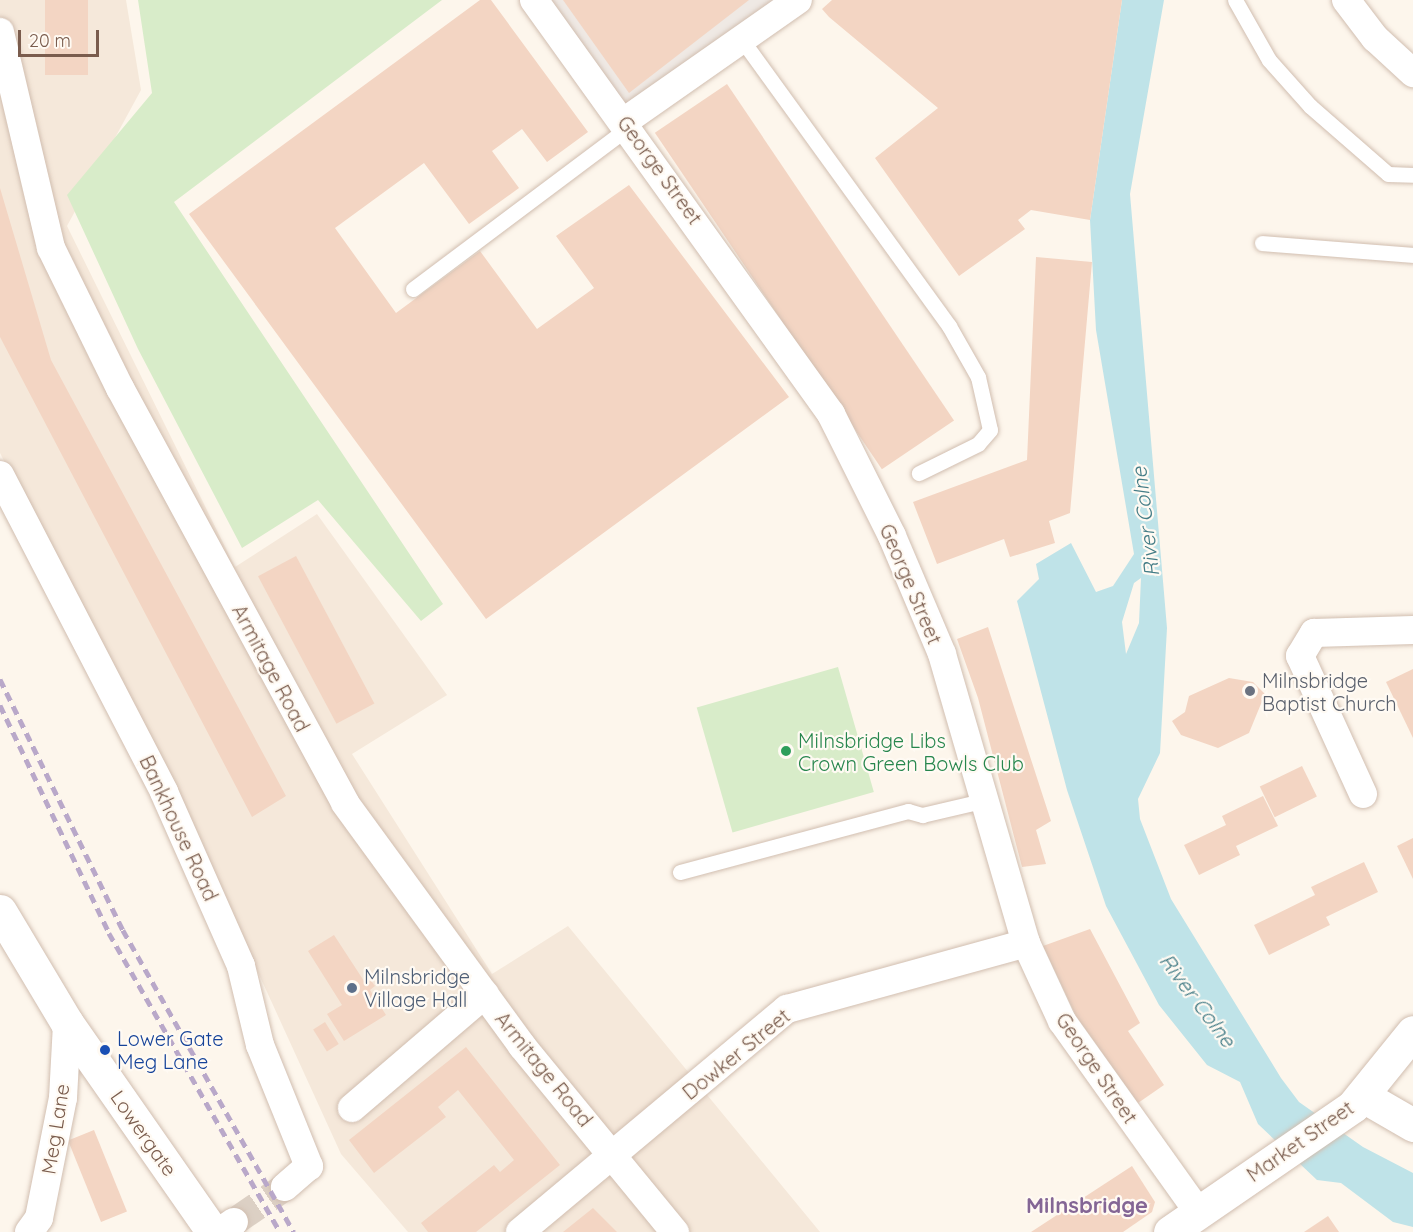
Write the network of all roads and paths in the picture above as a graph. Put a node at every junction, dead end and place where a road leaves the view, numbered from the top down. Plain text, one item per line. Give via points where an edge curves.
1 (534, 0) edge
2 (798, 0) edge
3 (1235, 0) edge
4 (1346, 0) edge
5 (0, 32) edge
6 (742, 40) junction
7 (1413, 73) edge
8 (627, 124) junction
9 (1413, 175) edge
10 (1262, 243) dead end
11 (1413, 255) edge
12 (413, 289) dead end
13 (919, 473) dead end
14 (0, 475) edge
15 (1413, 630) edge
16 (1363, 794) dead end
17 (986, 800) junction
18 (680, 872) dead end
19 (0, 911) edge
20 (1026, 943) junction
21 (485, 994) junction
22 (67, 1023) junction
23 (1413, 1032) edge
24 (1358, 1101) junction
25 (352, 1108) dead end
26 (1413, 1125) edge
27 (614, 1154) junction
28 (285, 1187) tunnel mouth
29 (1198, 1212) junction
30 (222, 1229) edge
31 (29, 1232) edge
32 (520, 1232) edge
33 (675, 1232) edge
34 (1170, 1232) edge

1 - 8 street, George Street
2 - 6 street
3 - 9 lane via 1269,60 1310,106 1388,174
4 - 7 street via 1374,38
5 - 21 street, Armitage Road via 51,248 120,388 345,803
6 - 8 street
6 - 13 lane via 949,326 978,377 990,430 978,444
8 - 12 lane
8 - 17 street, George Street via 831,414 892,536 942,654
10 - 11 lane
14 - 28 street, Bankhouse Road via 164,792 241,966 260,1045 309,1166
15 - 16 street via 1314,633 1300,656
17 - 18 lane via 922,815 908,811
17 - 20 street, George Street
19 - 22 street, Lowergate
20 - 27 street, Dowker Street via 787,1009
20 - 29 street, George Street via 1062,1021
21 - 25 street
21 - 27 street, Armitage Road
22 - 30 street, Lowergate
22 - 31 street, Meg Lane via 63,1098 39,1218
23 - 24 street, Market Street
24 - 26 street
24 - 29 street, Market Street
27 - 32 street, Dowker Street
27 - 33 street, Armitage Road
29 - 34 street, Market Street

